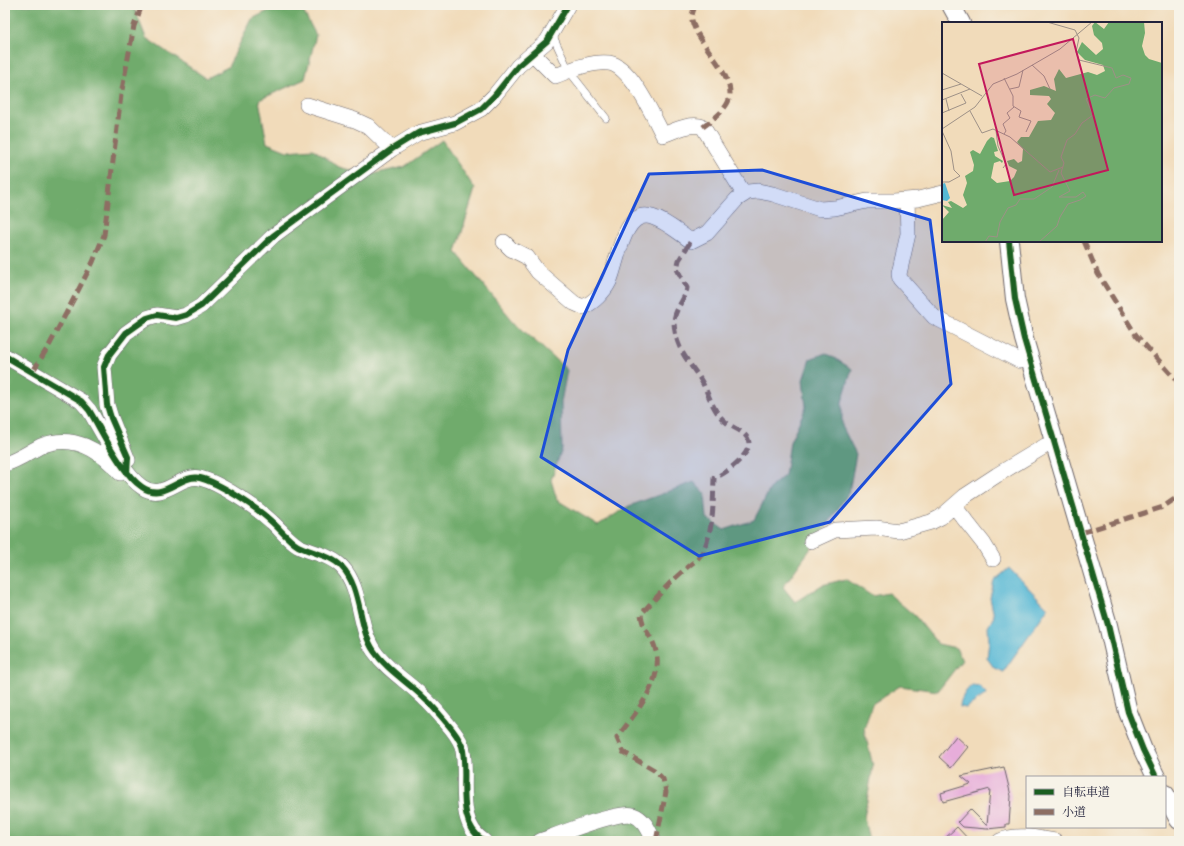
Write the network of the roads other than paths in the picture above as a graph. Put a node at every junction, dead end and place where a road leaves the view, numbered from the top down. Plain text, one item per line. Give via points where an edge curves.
1 (568, 5) edge
2 (951, 5) edge
3 (960, 22) edge
4 (552, 34) junction
5 (532, 53) junction
6 (569, 71) junction
7 (307, 105) dead end
8 (606, 118) dead end
9 (392, 149) junction
10 (942, 193) edge
11 (744, 194) junction
12 (906, 200) junction
13 (504, 242) dead end
14 (1009, 242) edge
15 (5, 356) edge
16 (1030, 358) junction
17 (1055, 443) junction
18 (5, 464) edge
19 (128, 475) junction
20 (954, 506) junction
21 (812, 541) dead end
22 (993, 560) dead end
23 (1156, 776) edge
24 (1166, 796) edge
25 (1179, 820) edge
26 (484, 841) edge
27 (540, 841) edge
28 (654, 841) edge
29 (1000, 841) edge
30 (1055, 841) edge

1 - 4 street
2 - 3 street
4 - 5 street
4 - 6 lane
5 - 6 street via 555,76
5 - 9 street via 481,109 455,123 418,133
6 - 8 lane
6 - 11 street via 596,64 620,67 663,135 688,126 703,127
7 - 9 street via 368,126
9 - 19 street via 273,236 201,306 176,318 157,315 147,318 126,333 109,355 104,367 107,405 128,457
10 - 12 street
11 - 12 street via 758,191 820,209 867,201
11 - 13 street via 736,199 707,233 691,242 652,216 644,215 635,220 623,237 609,282 589,305 583,307 574,304 538,272 527,257 511,249
12 - 16 street via 908,234 900,279 934,317 1020,361
14 - 16 street via 1015,299
15 - 19 street via 81,401
16 - 17 street
17 - 20 street via 1045,446 997,475
17 - 23 street via 1108,624 1128,712
18 - 19 street via 42,446 57,442 76,442 93,449 110,461 120,474
19 - 26 street via 143,488 153,492 165,491 188,480 199,478 211,483 251,505 299,546 329,558 342,567 351,581 365,632 374,650 381,660 425,698 456,733 462,746 466,810 471,827
20 - 21 street via 941,517 906,530 834,530
20 - 22 street via 984,544
24 - 25 street
27 - 28 street via 608,818 632,814 643,821
29 - 30 street via 1010,837 1026,837

